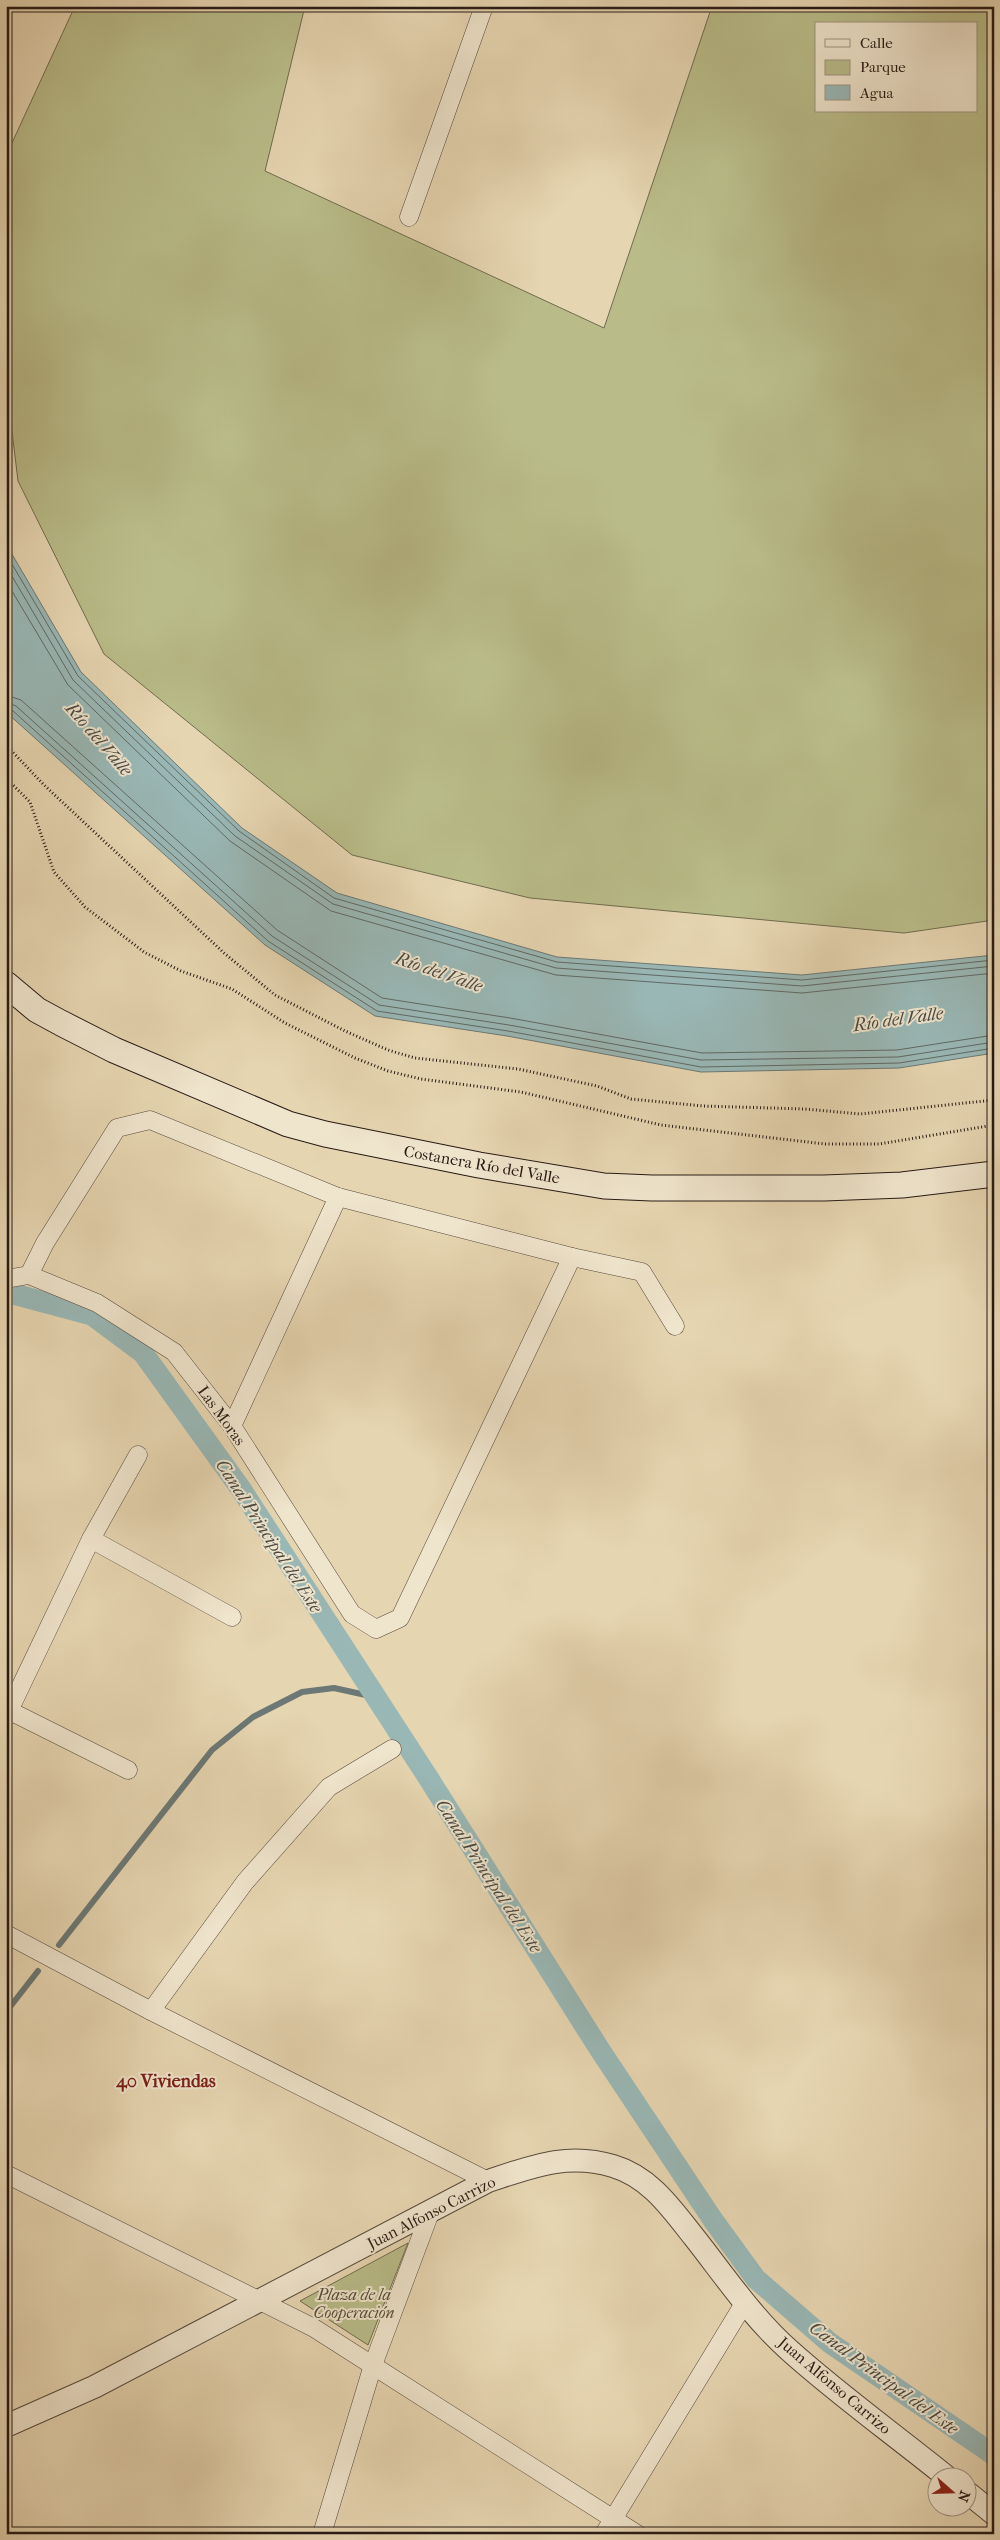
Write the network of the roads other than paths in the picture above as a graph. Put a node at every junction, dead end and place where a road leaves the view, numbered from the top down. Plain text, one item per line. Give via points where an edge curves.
1 (484, 6) edge
2 (408, 217) dead end
3 (6, 984) edge
4 (994, 1174) edge
5 (338, 1197) junction
6 (572, 1257) junction
7 (29, 1275) junction
8 (6, 1279) edge
9 (675, 1326) dead end
10 (232, 1426) junction
11 (138, 1455) dead end
12 (91, 1539) junction
13 (232, 1617) dead end
14 (7, 1712) edge
15 (392, 1749) dead end
16 (128, 1770) dead end
17 (6, 1934) edge
18 (151, 2011) junction
19 (6, 2174) edge
20 (488, 2181) junction
21 (431, 2210) junction
22 (259, 2301) junction
23 (745, 2302) junction
24 (373, 2365) junction
25 (6, 2426) edge
26 (936, 2468) edge
27 (978, 2501) edge
28 (994, 2514) edge
29 (609, 2526) edge
30 (322, 2534) edge
31 (637, 2534) edge

1 - 2 street
3 - 4 main road, Costanera Río del Valle via 37,1010 114,1050 288,1124 460,1161 604,1186 652,1188 902,1185
5 - 6 street
5 - 7 street via 150,1120 117,1128 45,1243
5 - 10 street
6 - 9 street via 642,1272
6 - 10 street, Las Moras via 400,1618 376,1629 352,1614
7 - 8 street
7 - 10 street, Las Moras via 97,1303 174,1352
11 - 12 street
12 - 13 street
12 - 14 street
14 - 16 street
15 - 18 street via 329,1787 245,1882
17 - 18 street
18 - 20 street
19 - 22 street
20 - 21 street, Juan Alfonso Carrizo
20 - 23 street, Juan Alfonso Carrizo via 551,2161 586,2160 614,2166 639,2177 660,2194
21 - 22 street, Juan Alfonso Carrizo
21 - 24 street
22 - 24 street via 314,2328
22 - 25 street, Juan Alfonso Carrizo via 94,2387
23 - 26 street, Juan Alfonso Carrizo via 788,2349
23 - 29 street
24 - 29 street
24 - 30 street
27 - 28 street
29 - 31 street

